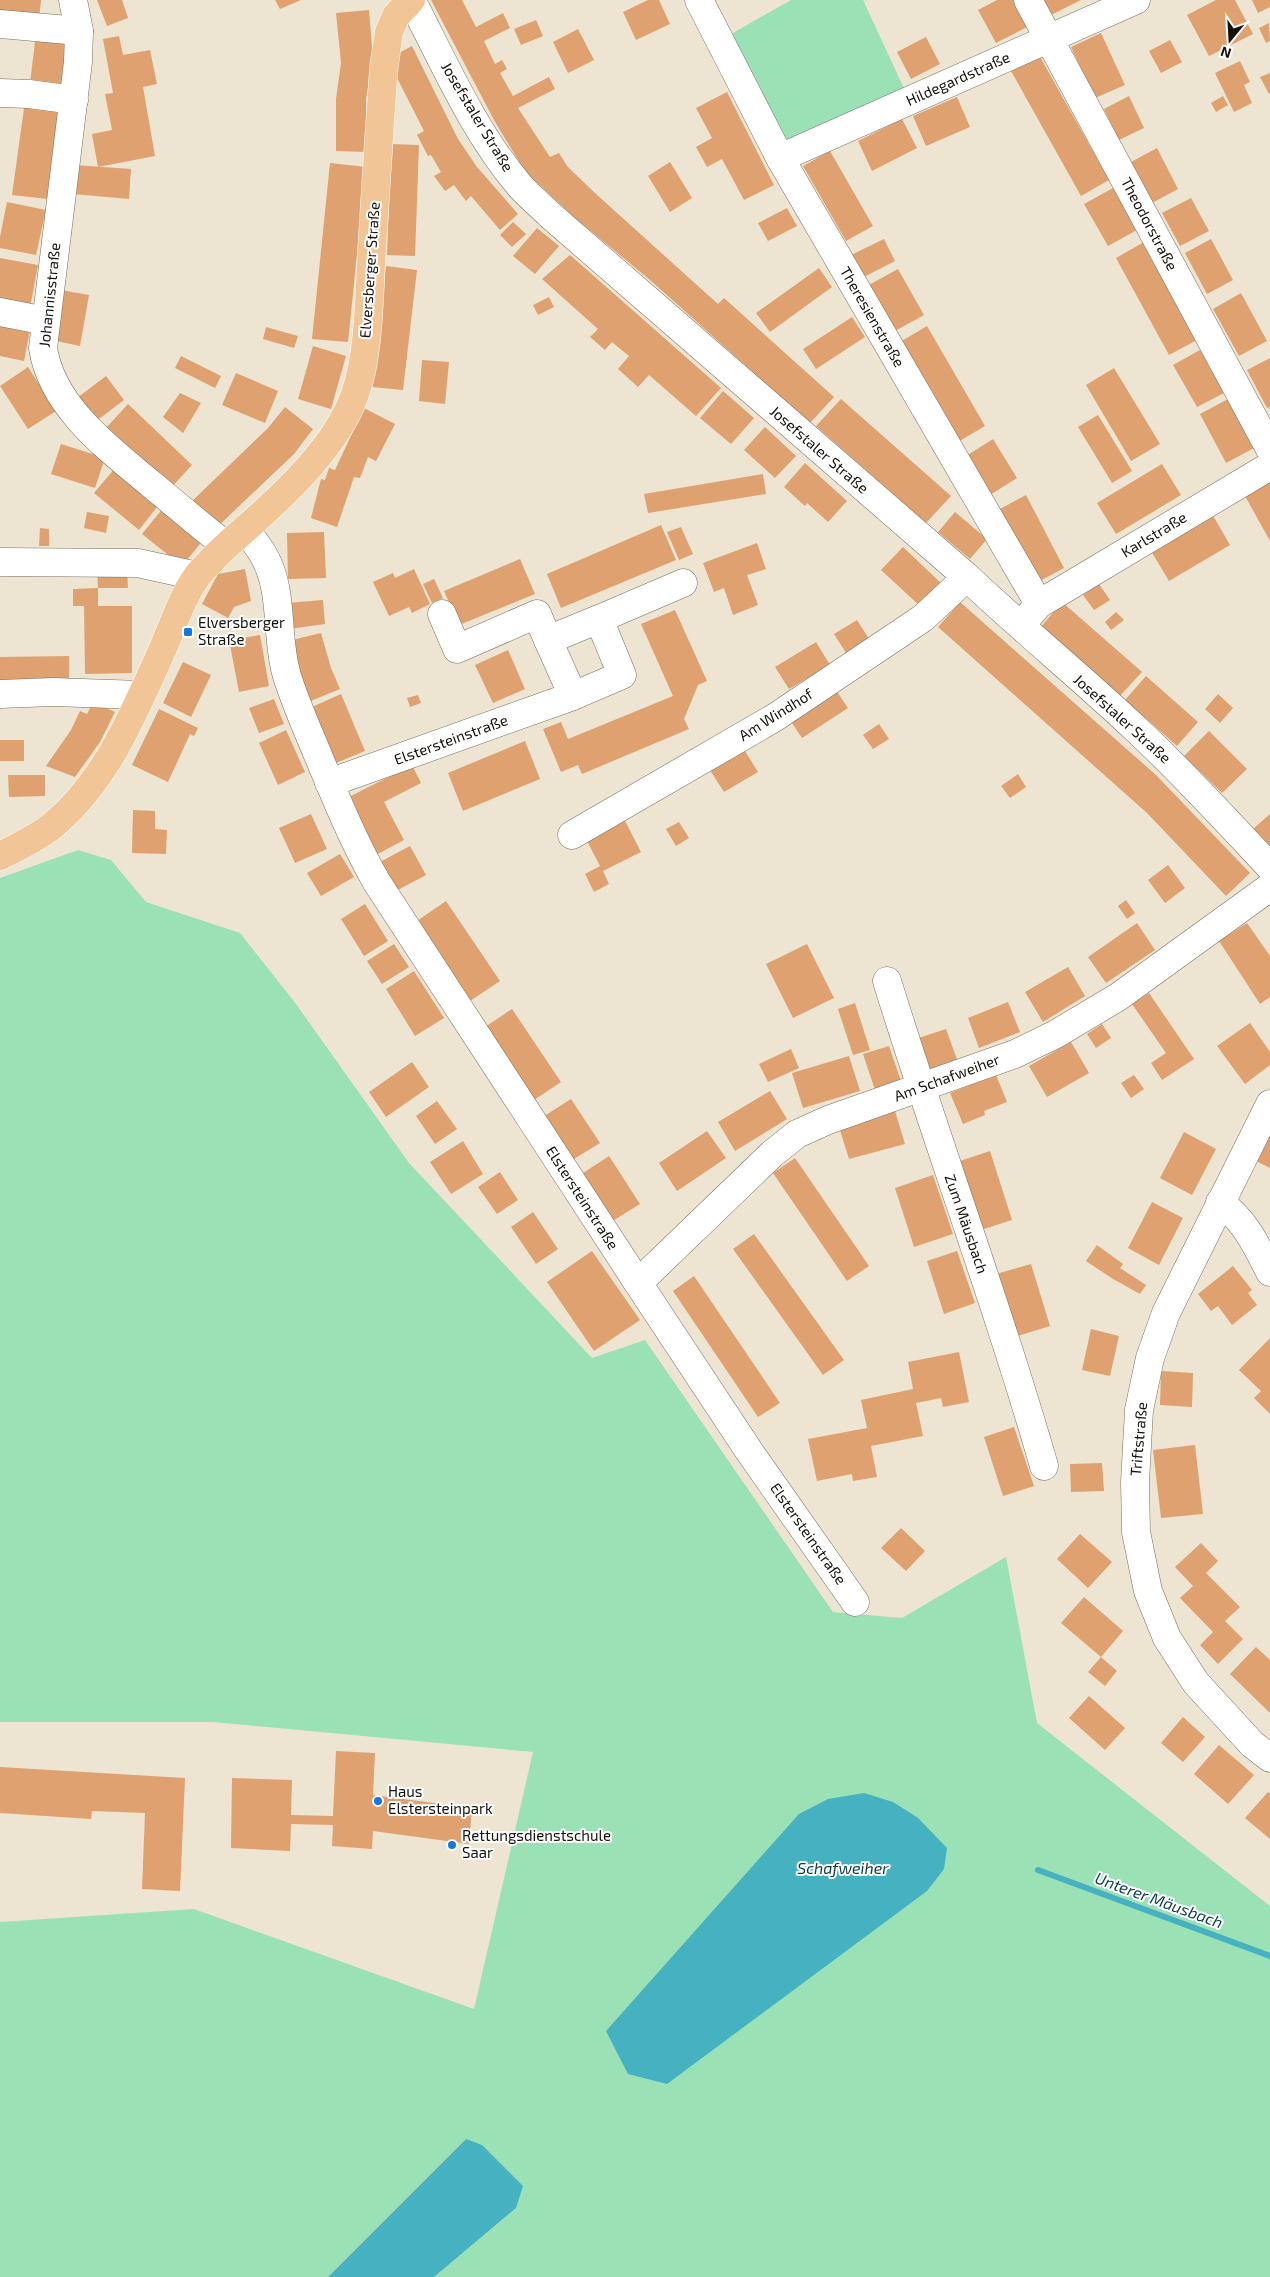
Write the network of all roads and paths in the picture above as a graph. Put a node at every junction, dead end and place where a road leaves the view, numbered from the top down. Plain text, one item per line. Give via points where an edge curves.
1 (73, 0) edge
2 (412, 0) edge
3 (699, 0) edge
4 (1028, 0) edge
5 (1136, 0) edge
6 (0, 24) edge
7 (79, 31) junction
8 (1050, 39) junction
9 (0, 94) edge
10 (74, 100) junction
11 (780, 158) junction
12 (0, 312) edge
13 (46, 321) junction
14 (1270, 449) edge
15 (1270, 466) edge
16 (235, 537) junction
17 (0, 562) edge
18 (197, 576) junction
19 (967, 577) junction
20 (683, 583) dead end
21 (1039, 604) junction
22 (442, 614) dead end
23 (599, 618) junction
24 (1019, 626) junction
25 (548, 640) junction
26 (0, 694) edge
27 (142, 695) junction
28 (573, 696) junction
29 (329, 783) junction
30 (572, 835) dead end
31 (0, 856) edge
32 (1270, 868) edge
33 (1270, 886) edge
34 (887, 981) dead end
35 (920, 1088) junction
36 (1270, 1104) edge
37 (1220, 1202) junction
38 (1270, 1272) edge
39 (638, 1283) junction
40 (1044, 1466) dead end
41 (855, 1602) dead end
42 (1270, 1758) edge

1 - 7 street, Johannisstraße
2 - 16 main road, Elversberger Straße via 396,16 389,32 384,66 369,294 362,367 355,393 344,420 325,447
2 - 19 street, Josefstaler Straße via 461,95 498,157 521,186 550,215
3 - 11 street, Theresienstraße
4 - 8 street, Theodorstraße
5 - 8 street, Hildegardstraße
6 - 7 street
7 - 10 street, Johannisstraße
8 - 11 street, Hildegardstraße
8 - 14 street, Theodorstraße
9 - 10 street
10 - 13 street, Johannisstraße
11 - 21 street, Theresienstraße
12 - 13 street
13 - 16 street, Johannisstraße via 42,348 45,362 68,405 87,428 115,453
15 - 21 street, Karlstraße
16 - 18 main road, Elversberger Straße
16 - 29 street, Elstersteinstraße via 262,552 269,565 287,675
17 - 18 street via 138,562
18 - 27 main road, Elversberger Straße
19 - 24 street, Josefstaler Straße
19 - 30 street, Am Windhof via 924,618 774,718
20 - 23 street
21 - 24 street
22 - 25 street via 457,648 537,614
23 - 25 street
23 - 28 street, Elstersteinstraße via 622,675
24 - 32 street, Josefstaler Straße via 1137,730
25 - 28 street
26 - 27 street
27 - 31 main road, Elversberger Straße via 104,767 78,802 51,827
28 - 29 street, Elstersteinstraße
29 - 39 street, Elstersteinstraße via 363,858 390,904
33 - 35 street, Am Schafweiher via 1118,997 1056,1034 1015,1054
34 - 35 street, Zum Mäusbach
35 - 39 street, Am Schafweiher via 828,1120 798,1134 772,1154
35 - 40 street, Zum Mäusbach
36 - 37 street, Triftstraße
37 - 38 street via 1247,1227
37 - 42 street, Triftstraße via 1166,1313 1150,1358 1139,1410 1136,1532 1148,1591 1167,1638 1196,1683 1252,1744
39 - 41 street, Elstersteinstraße via 749,1451

